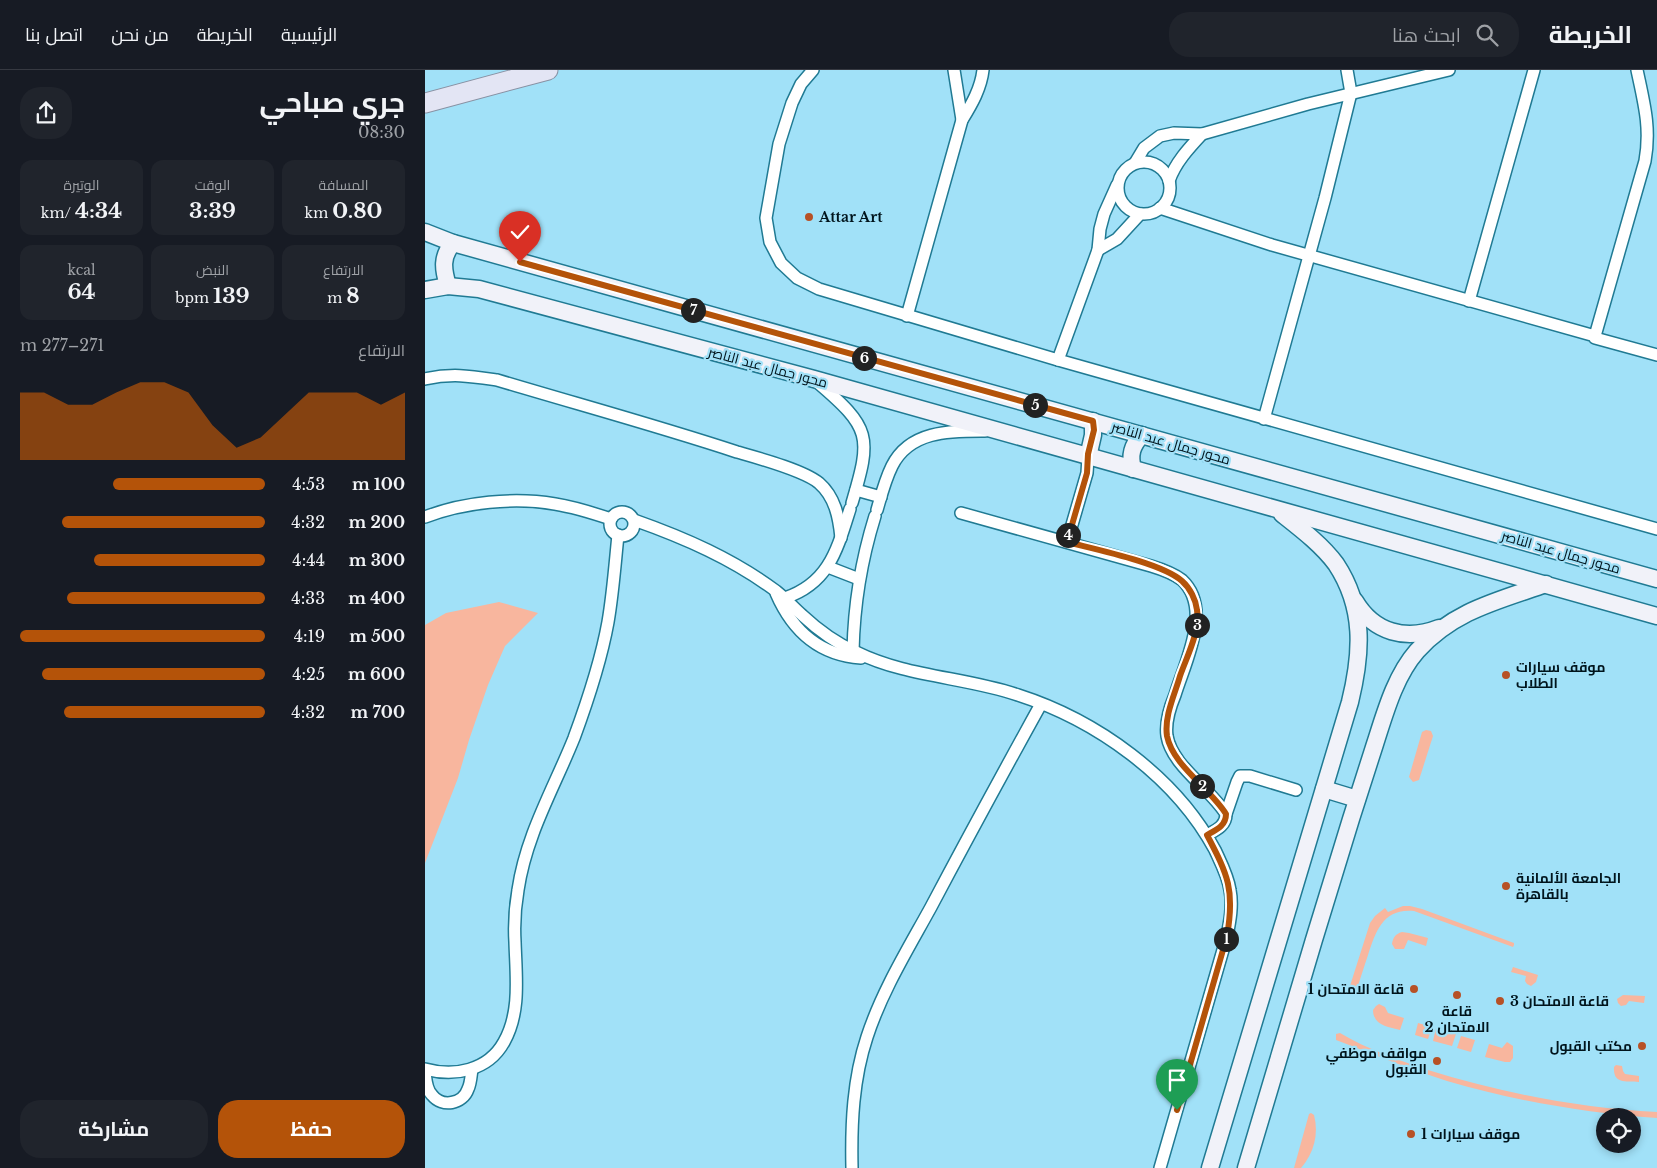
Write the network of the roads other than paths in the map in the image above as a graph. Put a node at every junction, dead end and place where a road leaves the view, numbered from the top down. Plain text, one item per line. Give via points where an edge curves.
1 (548, 70) edge
2 (813, 70) edge
3 (954, 70) edge
4 (983, 70) edge
5 (1347, 70) edge
6 (1449, 70) edge
7 (1534, 70) edge
8 (1637, 70) edge
9 (1351, 93) junction
10 (425, 102) edge
11 (962, 120) junction
12 (1202, 134) junction
13 (1135, 163) junction
14 (1169, 181) junction
15 (1117, 185) junction
16 (1160, 208) junction
17 (1140, 214) junction
18 (425, 232) edge
19 (453, 243) junction
20 (1097, 250) junction
21 (1309, 256) junction
22 (448, 286) junction
23 (425, 290) edge
24 (1469, 301) junction
25 (907, 316) junction
26 (1595, 336) junction
27 (1657, 355) edge
28 (1058, 360) junction
29 (425, 379) edge
30 (814, 379) junction
31 (1264, 419) junction
32 (1093, 421) junction
33 (995, 431) junction
34 (1142, 435) junction
35 (1088, 457) junction
36 (1133, 469) junction
37 (856, 490) junction
38 (881, 497) junction
39 (1277, 510) junction
40 (961, 513) dead end
41 (425, 517) edge
42 (611, 519) junction
43 (634, 520) junction
44 (1657, 529) edge
45 (618, 536) junction
46 (841, 538) junction
47 (1067, 542) junction
48 (828, 567) junction
49 (859, 579) junction
50 (1657, 579) edge
51 (1546, 584) junction
52 (780, 594) junction
53 (1352, 595) junction
54 (1657, 616) edge
55 (1443, 626) junction
56 (853, 651) junction
57 (869, 658) junction
58 (1041, 704) junction
59 (1324, 789) junction
60 (1296, 790) dead end
61 (1357, 799) junction
62 (1226, 814) junction
63 (1207, 835) junction
64 (425, 1068) edge
65 (472, 1069) junction
66 (425, 1072) edge
67 (852, 1168) edge
68 (1160, 1168) edge
69 (1210, 1168) edge
70 (1246, 1168) edge

1 - 10 main road
2 - 25 street via 801,84 779,144 766,218 770,242 781,264 797,278 819,289
3 - 11 street
4 - 11 street via 974,99
5 - 9 street
6 - 9 street
7 - 24 street
8 - 26 street via 1646,111 1648,145
9 - 12 street
9 - 21 street
11 - 25 street
12 - 13 street via 1160,136 1144,148
12 - 14 street via 1181,158
13 - 14 street via 1156,165 1165,172
13 - 15 street via 1126,168
14 - 16 street via 1167,201
15 - 17 street via 1123,204
15 - 20 street via 1102,222
16 - 17 street via 1151,214
16 - 21 street
17 - 20 street via 1117,239
18 - 19 main road, محور جمال عبد الناصر
19 - 22 main road via 443,264
19 - 32 main road, محور جمال عبد الناصر
20 - 28 street
21 - 24 street
21 - 31 street
22 - 23 main road, محور جمال عبد الناصر
22 - 30 main road, محور جمال عبد الناصر via 479,289
24 - 26 street
25 - 28 street
26 - 27 street
28 - 31 street
29 - 46 street via 444,375 497,380 783,466 817,482 826,491 838,514
30 - 33 main road, محور جمال عبد الناصر
30 - 37 street via 852,414 862,430 865,448
31 - 44 street
32 - 34 main road, محور جمال عبد الناصر
32 - 35 main road
33 - 35 main road, محور جمال عبد الناصر
33 - 38 street via 937,433 911,444 893,464
34 - 36 main road via 1131,450
34 - 50 main road, محور جمال عبد الناصر
35 - 36 main road, محور جمال عبد الناصر
35 - 47 street via 1087,473
36 - 39 main road, محور جمال عبد الناصر
37 - 38 street
37 - 46 street
38 - 49 street
39 - 51 main road, محور جمال عبد الناصر
39 - 53 main road via 1335,564
40 - 47 street
41 - 42 street via 477,504 528,502 554,504
42 - 43 street via 616,513 623,512
42 - 45 street via 610,526
43 - 45 street via 632,532
43 - 52 street via 709,550
45 - 65 street via 600,659 574,737 538,818 523,865 515,914 517,986 514,1015 504,1043 484,1063
46 - 48 street
47 - 62 street via 1167,572 1182,580 1192,594 1197,610 1197,627 1170,707 1167,734 1171,749
48 - 49 street
48 - 52 street via 809,586
49 - 56 street
51 - 54 main road, محور جمال عبد الناصر
51 - 55 main road via 1465,613
52 - 56 street via 816,628
52 - 57 street via 783,609 807,638 838,654
53 - 55 main road via 1367,617 1390,631 1408,635 1427,633
53 - 59 main road via 1359,628 1359,661 1351,702
55 - 61 main road via 1416,652 1400,676 1384,714
56 - 57 street
57 - 58 street via 1018,694
58 - 63 street via 1092,729 1139,761 1185,807
58 - 67 street via 881,1001 867,1036 858,1072 853,1106
59 - 61 main road
59 - 69 main road
60 - 62 street via 1240,776
61 - 70 main road
62 - 63 street via 1223,824
63 - 68 street via 1224,867 1231,913
64 - 65 street via 448,1073
65 - 66 street via 465,1095 452,1103 444,1103 431,1095

